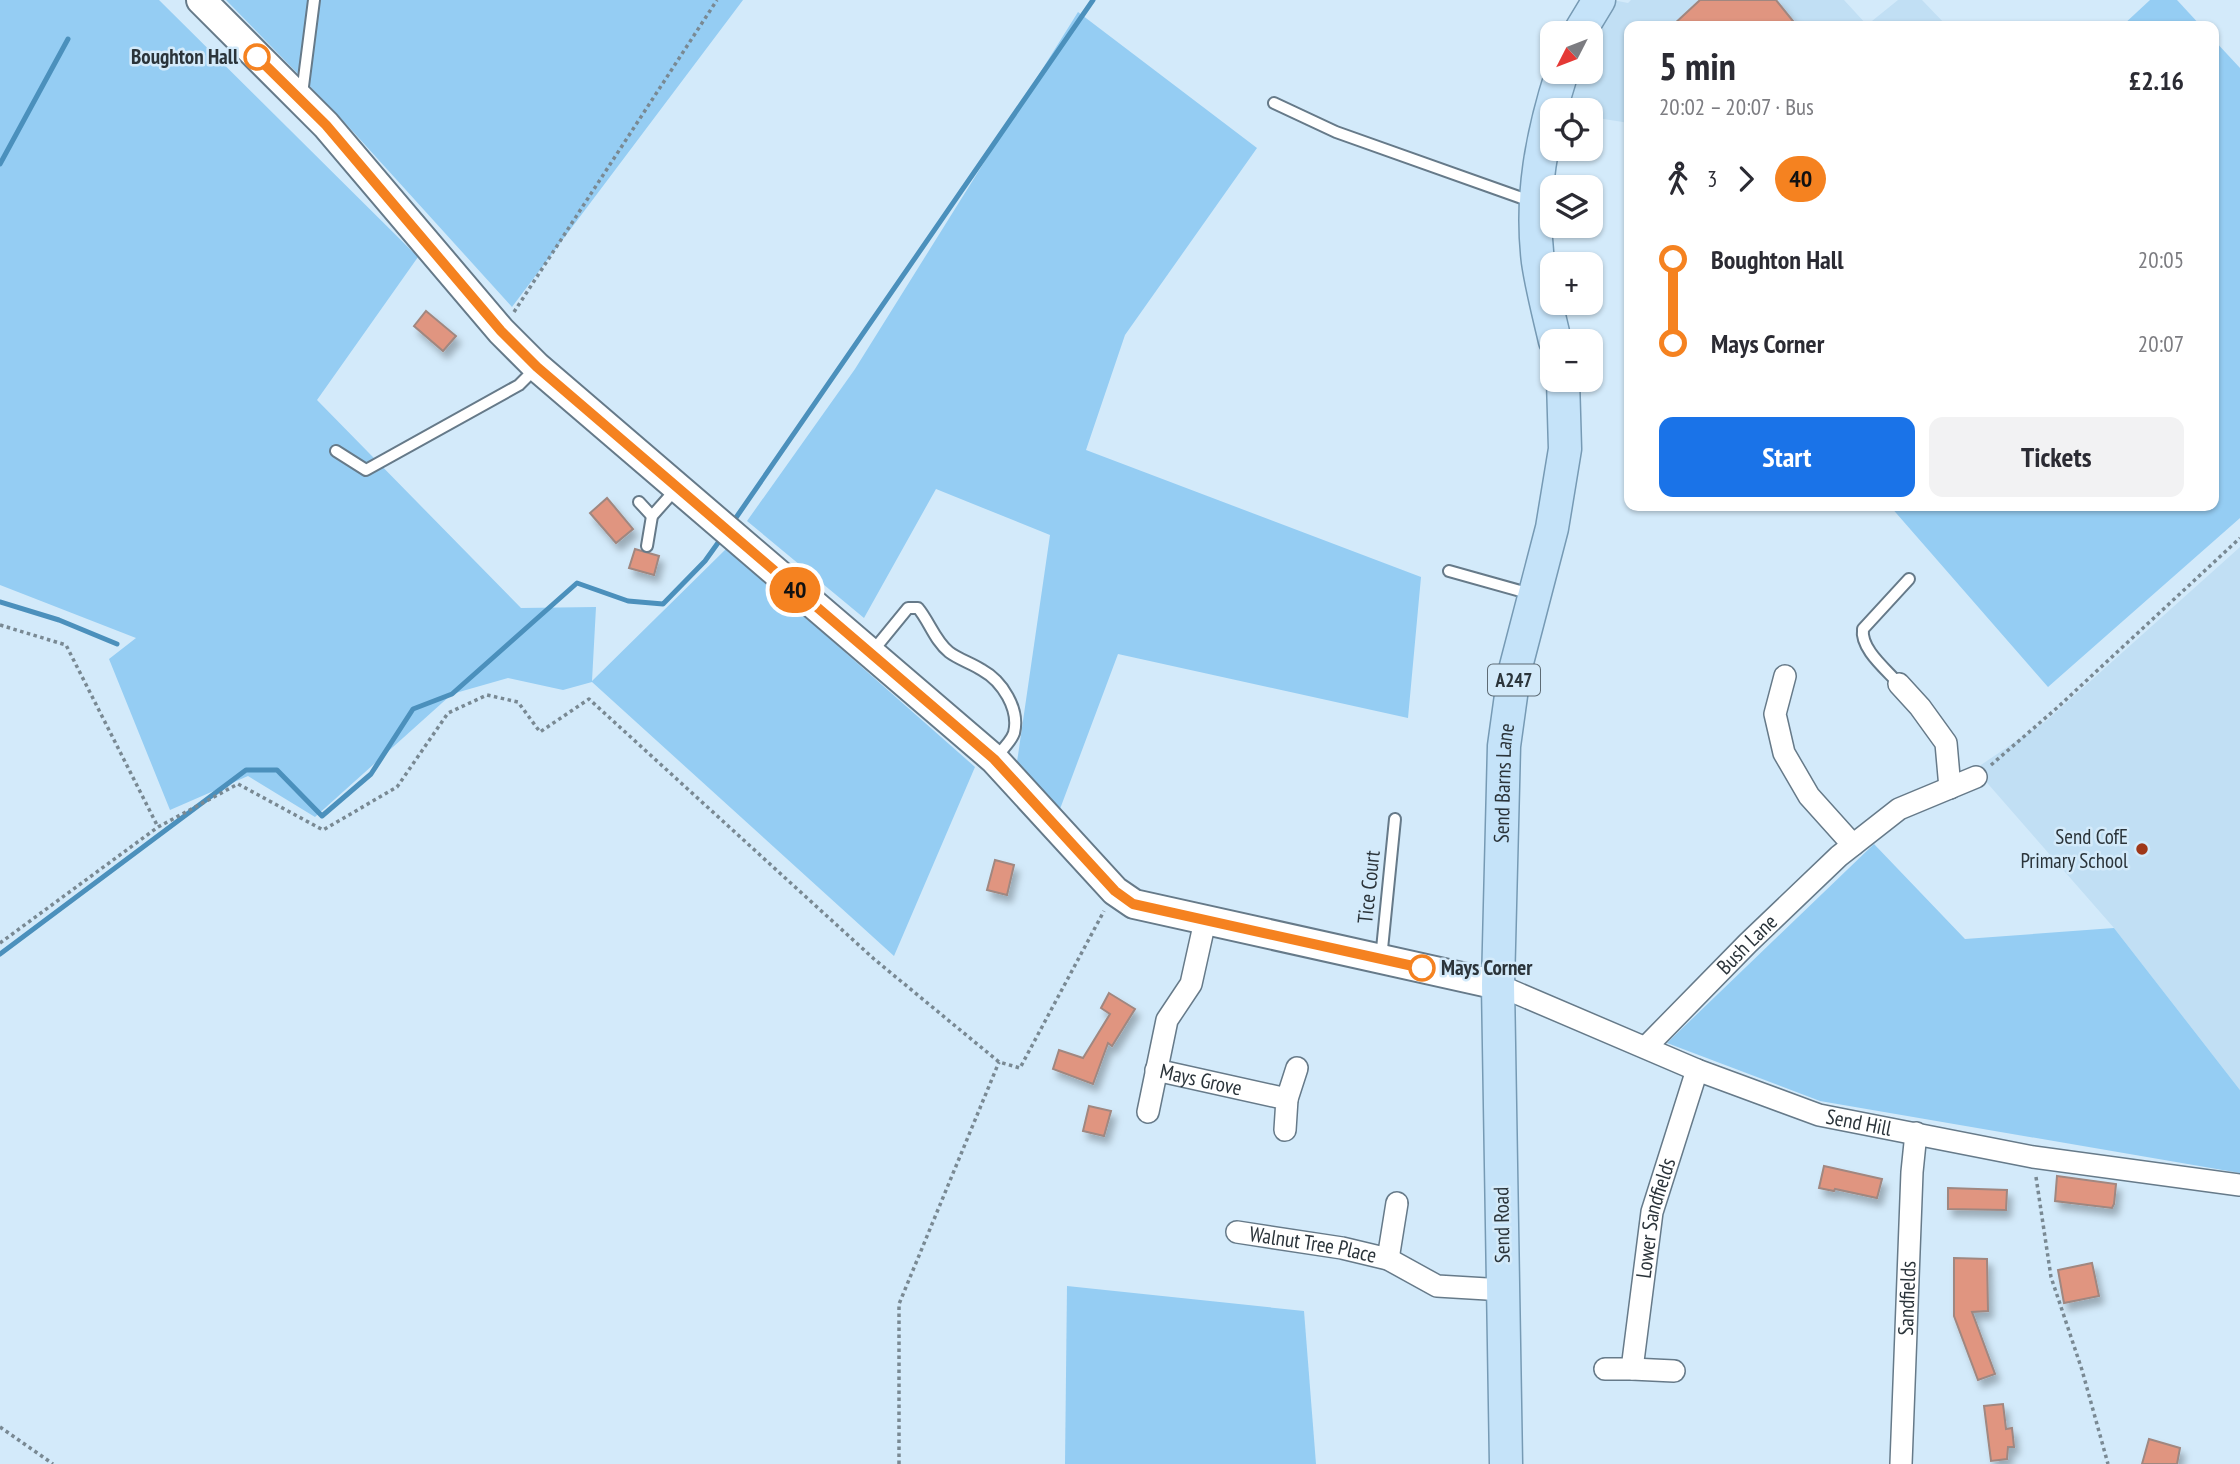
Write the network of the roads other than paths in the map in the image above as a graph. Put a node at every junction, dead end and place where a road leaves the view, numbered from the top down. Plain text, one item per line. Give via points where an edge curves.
1 (201, 0) edge
2 (314, 0) edge
3 (1599, 0) edge
4 (1585, 21) edge
5 (1558, 84) edge
6 (301, 100) junction
7 (1275, 103) dead end
8 (1536, 203) junction
9 (1552, 329) edge
10 (537, 367) junction
11 (1563, 392) edge
12 (336, 452) dead end
13 (677, 488) junction
14 (639, 502) dead end
15 (652, 516) junction
16 (647, 546) dead end
17 (1450, 571) dead end
18 (1909, 579) dead end
19 (1536, 595) junction
20 (871, 653) junction
21 (1785, 676) dead end
22 (1899, 684) joint
23 (994, 759) junction
24 (1976, 777) road end
25 (1950, 788) junction
26 (1395, 819) dead end
27 (1853, 845) junction
28 (1205, 921) junction
29 (1381, 959) junction
30 (1498, 985) junction
31 (1646, 1047) junction
32 (1297, 1068) dead end
33 (1156, 1070) junction
34 (1697, 1070) junction
35 (1287, 1099) junction
36 (1148, 1112) dead end
37 (1285, 1130) dead end
38 (1916, 1133) junction
39 (2240, 1185) edge
40 (1397, 1203) dead end
41 (1237, 1231) dead end
42 (1388, 1259) junction
43 (1504, 1290) junction
44 (1605, 1369) dead end
45 (1632, 1369) junction
46 (1674, 1371) dead end
47 (1506, 1464) edge
48 (1901, 1464) edge

1 - 6 main road
2 - 6 lane
3 - 4 main road
5 - 8 main road via 1546,120
6 - 10 main road
7 - 8 lane via 1336,132
8 - 9 main road via 1538,262
10 - 12 lane via 519,385 366,470
10 - 13 main road
11 - 19 main road, Send Barns Lane / A247 via 1565,449
13 - 15 lane
13 - 20 main road
14 - 15 lane
15 - 16 lane
17 - 19 lane
18 - 22 lane via 1863,629 1862,637
19 - 30 main road, Send Barns Lane / A247 via 1514,674 1504,746
20 - 23 main road
20 - 23 lane via 908,608 918,608 944,648 999,682 1010,701 1014,734
21 - 27 street via 1775,714 1784,754 1809,796
22 - 25 street via 1946,743
23 - 28 main road via 1115,891 1133,904
24 - 25 street, Bush Lane
25 - 27 street, Bush Lane via 1899,809
26 - 29 lane, Tice Court
27 - 31 street, Bush Lane
28 - 29 main road
28 - 33 street via 1191,984 1158,1014
29 - 30 main road
30 - 31 street, Send Hill
30 - 43 main road, Send Road / A247
31 - 34 street, Send Hill
32 - 35 street
33 - 35 street, Mays Grove
33 - 36 street, Mays Grove
34 - 38 street, Send Hill via 1819,1115
34 - 45 street, Lower Sandfields via 1653,1212
35 - 37 street
38 - 39 street, Send Hill via 2032,1157
38 - 48 street, Sandfields
40 - 42 street, Walnut Tree Place
41 - 42 street, Walnut Tree Place
42 - 43 street, Walnut Tree Place via 1437,1286
43 - 47 main road, Send Road / A247
44 - 45 street
45 - 46 street

